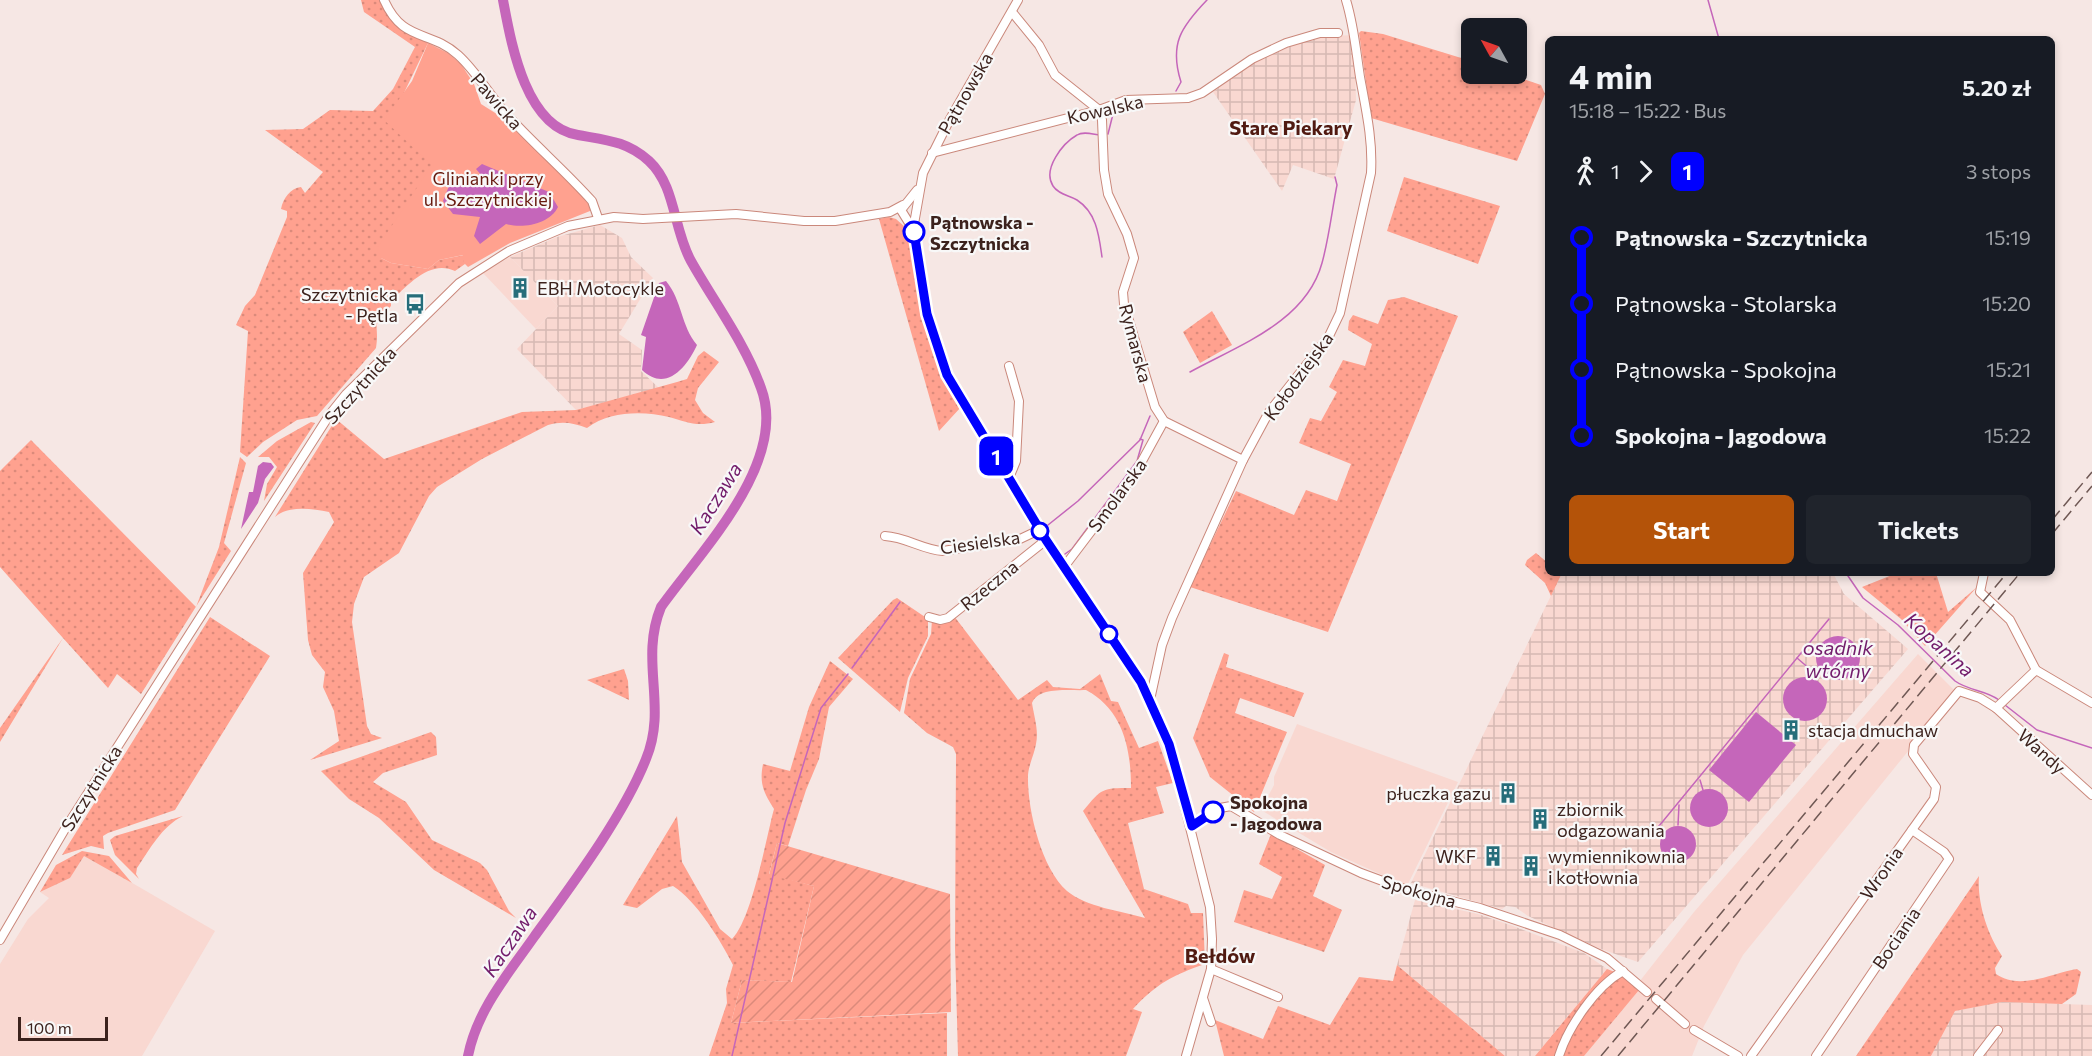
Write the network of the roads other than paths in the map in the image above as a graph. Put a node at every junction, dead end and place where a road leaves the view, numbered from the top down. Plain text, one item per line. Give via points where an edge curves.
1 (384, 0) edge
2 (1018, 0) edge
3 (1347, 0) edge
4 (1012, 12) junction
5 (1338, 33) dead end
6 (1098, 110) junction
7 (932, 153) junction
8 (918, 189) junction
9 (904, 204) junction
10 (916, 211) junction
11 (890, 212) junction
12 (904, 217) junction
13 (598, 218) junction
14 (914, 232) junction
15 (1009, 366) dead end
16 (1164, 421) junction
17 (1243, 460) junction
18 (1009, 478) junction
19 (1040, 530) junction
20 (885, 536) dead end
21 (1046, 540) junction
22 (1064, 567) junction
23 (1983, 576) edge
24 (929, 617) dead end
25 (2036, 670) junction
26 (1959, 691) joint
27 (1150, 700) junction
28 (2092, 703) edge
29 (1997, 706) junction
30 (2092, 795) edge
31 (1192, 826) junction
32 (1912, 830) junction
33 (0, 940) edge
34 (1211, 969) junction
35 (1623, 971) junction
36 (1647, 992) dead end
37 (1203, 996) junction
38 (1278, 997) dead end
39 (1656, 999) dead end
40 (1211, 1022) dead end
41 (1685, 1024) dead end
42 (1694, 1030) dead end
43 (1998, 1030) dead end
44 (1726, 1054) edge
45 (1186, 1056) edge
46 (1559, 1056) edge
47 (1738, 1056) edge
48 (1751, 1056) edge
49 (1816, 1056) edge
50 (1978, 1056) edge

1 - 13 street, Pawicka via 395,22 459,56 510,119 592,201
2 - 4 street, Pątnowska
3 - 17 street, Kołodziejska via 1372,137 1372,158 1346,293 1329,336 1281,393
4 - 6 street via 1040,45 1055,75
4 - 7 street, Pątnowska
5 - 6 street, Kowalska via 1320,33 1286,43 1188,98 1126,100
6 - 7 street, Kowalska
6 - 16 street, Rymarska via 1104,133 1108,194 1134,258 1124,304 1150,397
7 - 8 street, Pątnowska
8 - 9 street, Pątnowska
8 - 10 street, Pątnowska
9 - 10 street via 913,204
9 - 11 street, Szczytnicka
9 - 12 street
10 - 12 street via 911,218
10 - 14 street, Pątnowska
11 - 12 street, Szczytnicka
11 - 13 street, Szczytnicka via 836,221 736,214
12 - 14 street, Pątnowska
13 - 33 street, Szczytnicka via 536,238 477,269 339,402 84,799
14 - 18 street, Pątnowska via 927,314 940,359
15 - 18 street via 1019,401 1016,460
16 - 17 street
16 - 22 street, Smolarska via 1136,472
17 - 27 street, Kołodziejska via 1172,618
18 - 19 street, Pątnowska
19 - 20 street, Ciesielska via 1020,539 943,551 900,536
19 - 21 street, Pątnowska
21 - 22 street, Pątnowska
21 - 24 street, Rzeczna via 948,618
22 - 27 street, Pątnowska
23 - 25 street via 1980,592 2010,620
25 - 28 street
25 - 29 street
26 - 29 street, Wandy
26 - 32 street, Wronia via 1911,749 1936,787 1934,799
27 - 31 street, Pątnowska via 1169,744
29 - 30 street, Wandy
31 - 34 street, Pątnowska via 1210,907
31 - 35 street, Spokojna via 1220,808 1231,806 1280,835 1361,873 1560,935
32 - 48 street, Wronia
32 - 49 street, Bociania via 1949,859
34 - 37 street, Pątnowska
34 - 38 street
35 - 36 street, Spokojna
35 - 46 street via 1613,976 1587,1006 1565,1038
37 - 40 street
37 - 45 street, Pątnowska
39 - 41 street
42 - 44 street
43 - 50 street
44 - 47 street

